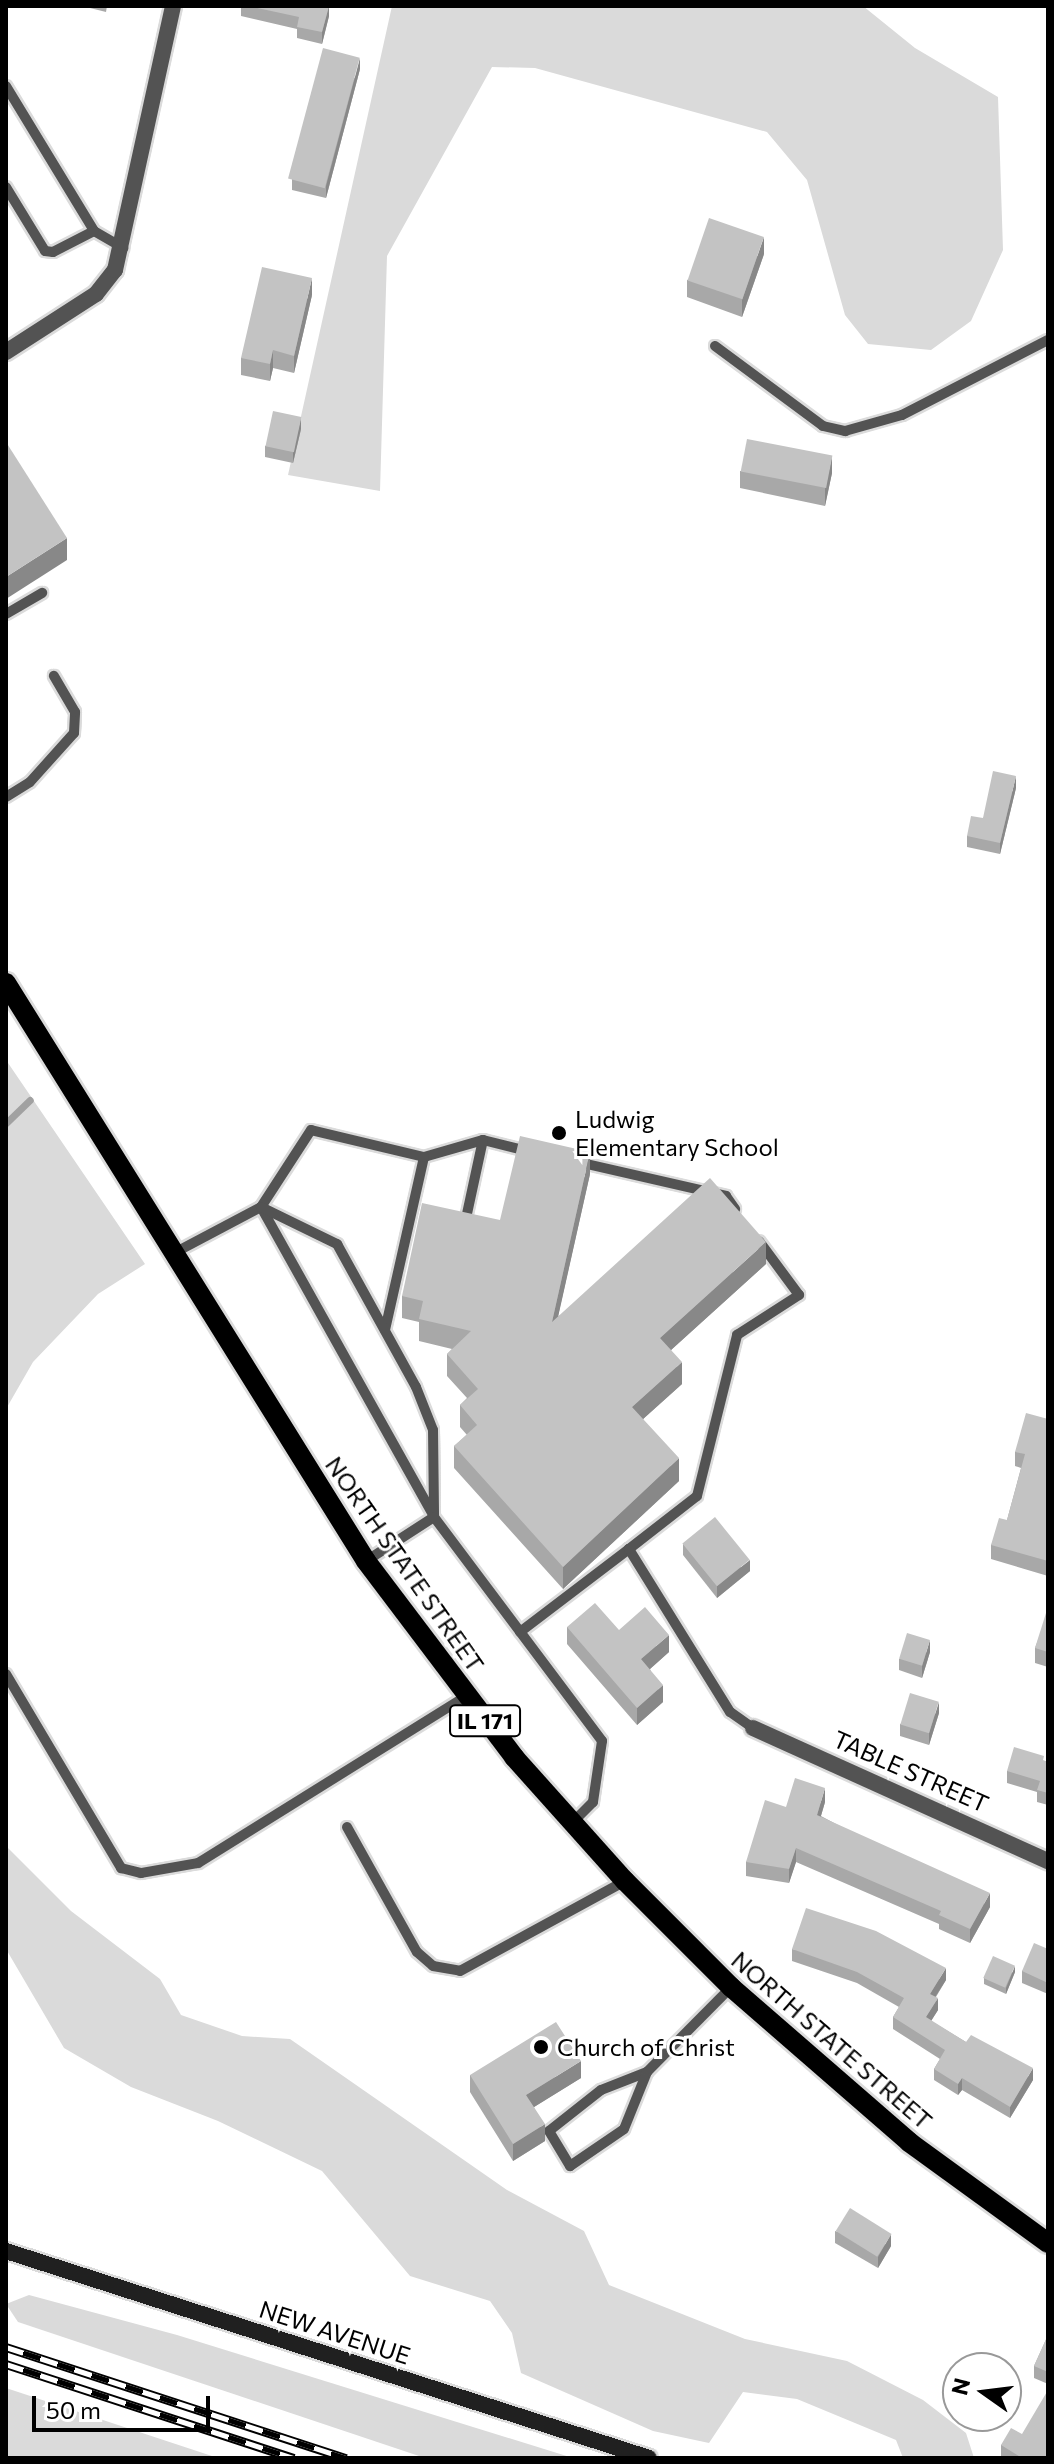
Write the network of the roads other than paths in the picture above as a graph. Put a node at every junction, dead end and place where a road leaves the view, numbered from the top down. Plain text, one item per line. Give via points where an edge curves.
1 (173, 6) edge
2 (6, 86) edge
3 (6, 187) edge
4 (94, 231) junction
5 (123, 248) junction
6 (1048, 340) edge
7 (715, 346) dead end
8 (6, 352) edge
9 (42, 593) dead end
10 (6, 614) edge
11 (54, 676) dead end
12 (6, 797) edge
13 (6, 983) edge
14 (483, 1140) junction
15 (543, 1154) edge
16 (424, 1157) junction
17 (559, 1158) edge
18 (261, 1207) junction
19 (412, 1212) junction
20 (425, 1215) edge
21 (453, 1220) edge
22 (744, 1221) edge
23 (753, 1233) edge
24 (172, 1254) junction
25 (385, 1330) junction
26 (434, 1517) junction
27 (629, 1549) junction
28 (366, 1561) junction
29 (520, 1632) junction
30 (6, 1674) edge
31 (466, 1696) junction
32 (753, 1728) joint
33 (572, 1823) junction
34 (347, 1827) dead end
35 (1048, 1861) edge
36 (625, 1881) junction
37 (731, 1987) junction
38 (647, 2072) junction
39 (1048, 2243) edge
40 (6, 2251) edge
41 (649, 2458) edge

1 - 5 street
2 - 4 lane
3 - 4 lane via 45,251
4 - 5 lane
5 - 8 street via 115,270 96,294
6 - 7 lane via 902,415 845,431 823,426
9 - 10 lane
11 - 12 lane via 75,712 74,733 30,782
13 - 24 main road, NORTH STATE STREET / IL 171
14 - 15 lane
14 - 16 lane
14 - 21 lane via 466,1223
16 - 18 lane via 311,1130
16 - 19 lane
17 - 22 lane via 726,1196
18 - 24 lane
18 - 25 lane via 337,1244
18 - 26 lane
19 - 20 lane
19 - 25 lane
23 - 27 lane via 799,1295 737,1335 697,1496
24 - 28 main road, NORTH STATE STREET / IL 171
25 - 26 lane via 433,1430
26 - 28 lane
26 - 29 lane
27 - 29 lane
27 - 32 lane via 730,1712
28 - 31 main road, NORTH STATE STREET / IL 171
29 - 33 lane via 602,1741 593,1802
30 - 31 lane via 121,1868 141,1873 198,1863
31 - 33 main road, NORTH STATE STREET / IL 171
32 - 35 street, TABLE STREET
33 - 36 main road, NORTH STATE STREET / IL 171
34 - 36 lane via 417,1952 433,1966 460,1971
36 - 37 main road, NORTH STATE STREET / IL 171
37 - 38 lane
37 - 39 main road, NORTH STATE STREET / IL 171 via 909,2142
38 - 38 lane via 624,2129 570,2166 549,2131 601,2090
40 - 41 main road, NEW AVENUE

